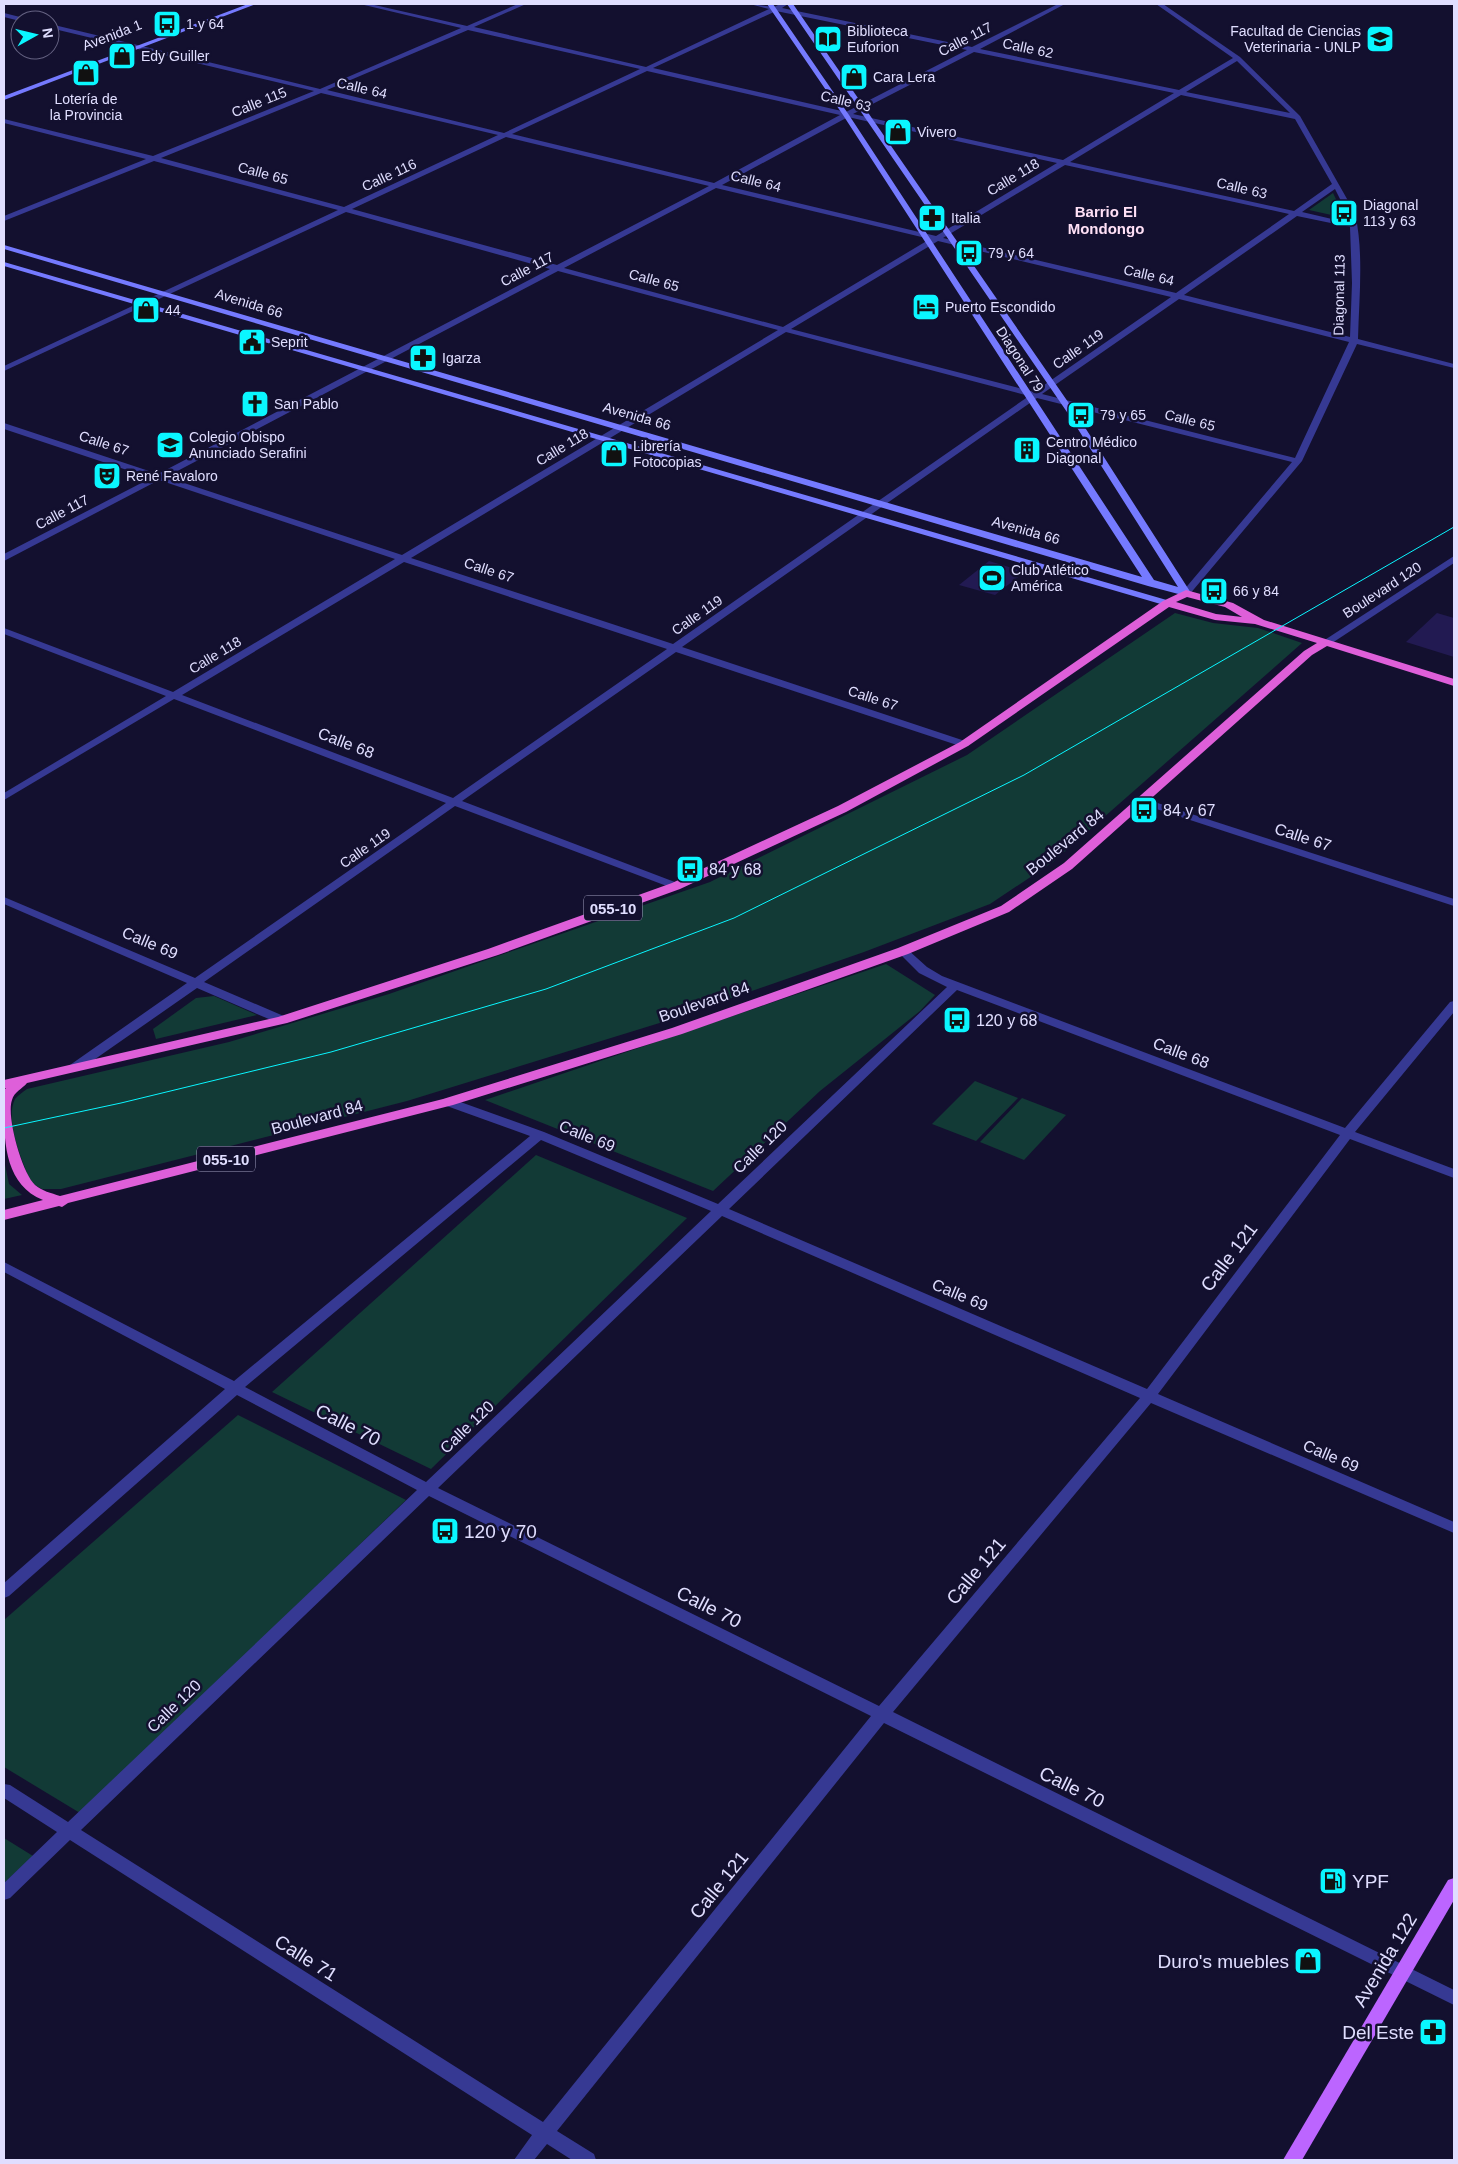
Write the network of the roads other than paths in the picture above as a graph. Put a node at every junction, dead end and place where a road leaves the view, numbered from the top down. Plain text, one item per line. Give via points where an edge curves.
1 (252, 4) edge
2 (363, 4) edge
3 (522, 4) edge
4 (753, 4) edge
5 (785, 4) edge
6 (790, 4) edge
7 (1062, 4) edge
8 (1159, 4) edge
9 (771, 6) edge
10 (796, 12) junction
11 (466, 27) junction
12 (60, 28) edge
13 (140, 38) dead end
14 (123, 44) junction
15 (114, 47) dead end
16 (138, 48) junction
17 (975, 49) junction
18 (1238, 58) junction
19 (649, 68) junction
20 (318, 92) junction
21 (1181, 92) junction
22 (4, 98) edge
23 (861, 107) junction
24 (846, 114) junction
25 (1298, 116) junction
26 (870, 120) junction
27 (4, 121) edge
28 (503, 136) junction
29 (157, 158) junction
30 (1066, 161) junction
31 (1336, 185) junction
32 (716, 186) junction
33 (345, 210) junction
34 (1296, 213) junction
35 (4, 219) edge
36 (1354, 226) junction
37 (947, 232) junction
38 (930, 240) junction
39 (954, 244) junction
40 (4, 247) edge
41 (4, 264) edge
42 (558, 268) junction
43 (165, 294) junction
44 (1177, 296) junction
45 (143, 304) junction
46 (784, 330) junction
47 (1354, 341) junction
48 (384, 359) junction
49 (1454, 366) edge
50 (4, 369) edge
51 (364, 370) junction
52 (1051, 384) junction
53 (1030, 396) junction
54 (1064, 404) junction
55 (4, 426) edge
56 (622, 427) junction
57 (603, 438) junction
58 (1298, 461) junction
59 (159, 477) junction
60 (881, 503) junction
61 (865, 515) junction
62 (4, 558) edge
63 (403, 558) junction
64 (1454, 559) edge
65 (1149, 581) junction
66 (1186, 593) junction
67 (1167, 603) junction
68 (1260, 622) junction
69 (4, 631) edge
70 (1325, 644) junction
71 (674, 648) junction
72 (1454, 683) edge
73 (174, 696) junction
74 (964, 744) junction
75 (4, 797) edge
76 (1142, 801) junction
77 (454, 802) junction
78 (676, 886) junction
79 (4, 900) edge
80 (1454, 903) edge
81 (903, 951) junction
82 (197, 982) junction
83 (955, 986) junction
84 (1454, 1005) edge
85 (282, 1020) junction
86 (74, 1068) junction
87 (24, 1080) junction
88 (4, 1084) edge
89 (448, 1102) junction
90 (1348, 1133) junction
91 (539, 1135) junction
92 (1454, 1174) edge
93 (62, 1202) junction
94 (720, 1210) junction
95 (4, 1215) edge
96 (4, 1266) edge
97 (234, 1389) junction
98 (1149, 1396) junction
99 (427, 1489) junction
100 (1454, 1528) edge
101 (4, 1592) edge
102 (881, 1715) junction
103 (4, 1790) edge
104 (68, 1832) junction
105 (1454, 1885) edge
106 (4, 1893) edge
107 (1403, 1972) junction
108 (1454, 1998) edge
109 (544, 2133) junction
110 (523, 2160) edge
111 (587, 2160) edge
112 (1292, 2160) edge

1 - 16 main road, Avenida 1
2 - 11 street, Calle 63
3 - 11 street, Calle 115
4 - 9 street, Calle 62
5 - 9 street, Calle 116
6 - 10 main road, Diagonal 79
7 - 17 street, Calle 117
8 - 18 street, Diagonal 113
9 - 10 street, Calle 62
9 - 19 street, Calle 116
9 - 24 main road, Diagonal 79
10 - 17 street, Calle 62
10 - 23 main road, Diagonal 79
11 - 19 street, Calle 63
11 - 20 street, Calle 115
12 - 14 street, Calle 64
13 - 14 main road, Avenida 1
14 - 15 main road, Avenida 1
14 - 16 street, Calle 64
16 - 20 street, Calle 64
16 - 22 main road, Avenida 1
17 - 21 street, Calle 62
17 - 23 street, Calle 117
18 - 21 street, Calle 118
18 - 25 street, Diagonal 113
19 - 24 street, Calle 63
19 - 28 street, Calle 116
20 - 28 street, Calle 64
20 - 29 street, Calle 115
21 - 25 street, Calle 62
21 - 30 street, Calle 118
23 - 24 street, Calle 117
23 - 26 main road, Diagonal 79
24 - 26 street, Calle 63
24 - 32 street, Calle 117
24 - 38 main road, Diagonal 79
25 - 31 street, Diagonal 113
26 - 30 street, Calle 63
26 - 37 main road, Diagonal 79
27 - 29 street, Calle 65
28 - 32 street, Calle 64
28 - 33 street, Calle 116
29 - 33 street, Calle 65
29 - 35 street, Calle 115
30 - 34 street, Calle 63
30 - 37 street, Calle 118
31 - 34 street, Calle 119
31 - 36 street, Diagonal 113
32 - 38 street, Calle 64
32 - 42 street, Calle 117
33 - 42 street, Calle 65
33 - 43 street, Calle 116
34 - 36 street, Calle 63
34 - 44 street, Calle 119
36 - 47 street, Diagonal 113
37 - 38 street, Calle 118
37 - 39 main road, Diagonal 79
38 - 39 street, Calle 64
38 - 46 street, Calle 118
38 - 53 main road, Diagonal 79
39 - 44 street, Calle 64
39 - 52 main road, Diagonal 79
40 - 43 main road, Avenida 66
41 - 45 main road, Avenida 66
42 - 46 street, Calle 65
42 - 48 street, Calle 117
43 - 45 street, Calle 116
43 - 48 main road, Avenida 66
44 - 47 street, Calle 64
44 - 52 street, Calle 119
45 - 50 street, Calle 116
45 - 51 main road, Avenida 66
46 - 53 street, Calle 65
46 - 56 street, Calle 118
47 - 49 street, Calle 64
47 - 58 street, Diagonal 113
48 - 51 street, Calle 117
48 - 56 main road, Avenida 66
51 - 57 main road, Avenida 66
51 - 59 street, Calle 117
52 - 53 street, Calle 119
52 - 54 main road, Diagonal 79
53 - 54 street, Calle 65
53 - 60 street, Calle 119
53 - 65 main road, Diagonal 79
54 - 58 street, Calle 65
54 - 66 main road, Diagonal 79
55 - 59 street, Calle 67
56 - 57 street, Calle 118
56 - 60 main road, Avenida 66
57 - 61 main road, Avenida 66
57 - 63 street, Calle 118
58 - 66 street, Diagonal 113
59 - 62 street, Calle 117
59 - 63 street, Calle 67
60 - 61 street, Calle 119
60 - 65 main road, Avenida 66
61 - 67 main road, Avenida 66
61 - 71 street, Calle 119
63 - 71 street, Calle 67
63 - 73 street, Calle 118
64 - 70 street, Boulevard 120
65 - 66 main road, Avenida 66
65 - 67 main road, Diagonal 79
66 - 67 highway, Diagonal 113
66 - 68 highway, Avenida 66 via 1229,605
67 - 68 highway, Avenida 66 via 1215,617
67 - 74 highway, 055-10
68 - 70 highway, Avenida 66
69 - 73 street, Calle 68
70 - 72 highway, Avenida 66
70 - 76 highway, Boulevard 84 / 055-10 via 1308,653
71 - 74 street, Calle 67
71 - 77 street, Calle 119
73 - 75 street, Calle 118
73 - 77 street, Calle 68
74 - 78 highway, 055-10 via 842,809
76 - 80 street, Calle 67
76 - 81 highway, Boulevard 84 / 055-10 via 1068,866 1005,909
77 - 78 street, Calle 68
77 - 82 street, Calle 119
78 - 85 highway, 055-10 via 493,952
79 - 82 street, Calle 69
81 - 83 street, Calle 68 via 923,970
81 - 89 highway, Boulevard 84 / 055-10 via 677,1031
82 - 85 street, Calle 69
82 - 86 street, Calle 119
83 - 90 street, Calle 68
83 - 94 street, Calle 120
84 - 90 street, Calle 121
85 - 86 highway, 055-10
86 - 87 highway, 055-10
87 - 88 highway, 055-10
87 - 93 highway via 11,1090 4,1101 12,1150 28,1186 43,1196
89 - 91 street, Calle 69
89 - 93 highway, Boulevard 84 / 055-10
90 - 92 street, Calle 68
90 - 98 street, Calle 121
91 - 94 street, Calle 69
91 - 97 street
93 - 95 highway, Boulevard 84 / 055-10
94 - 98 street, Calle 69
94 - 99 street, Calle 120
96 - 97 street, Calle 70
97 - 99 street, Calle 70
97 - 101 street
98 - 100 street, Calle 69
98 - 102 street, Calle 121
99 - 102 street, Calle 70
99 - 104 street, Calle 120
102 - 107 street, Calle 70
102 - 109 street, Calle 121
103 - 104 street, Calle 71
104 - 106 street, Calle 120
104 - 109 street, Calle 71
105 - 107 main road, Avenida 122
107 - 108 street, Calle 70
107 - 112 main road, Avenida 122
109 - 110 street, Calle 121
109 - 111 street, Calle 71

